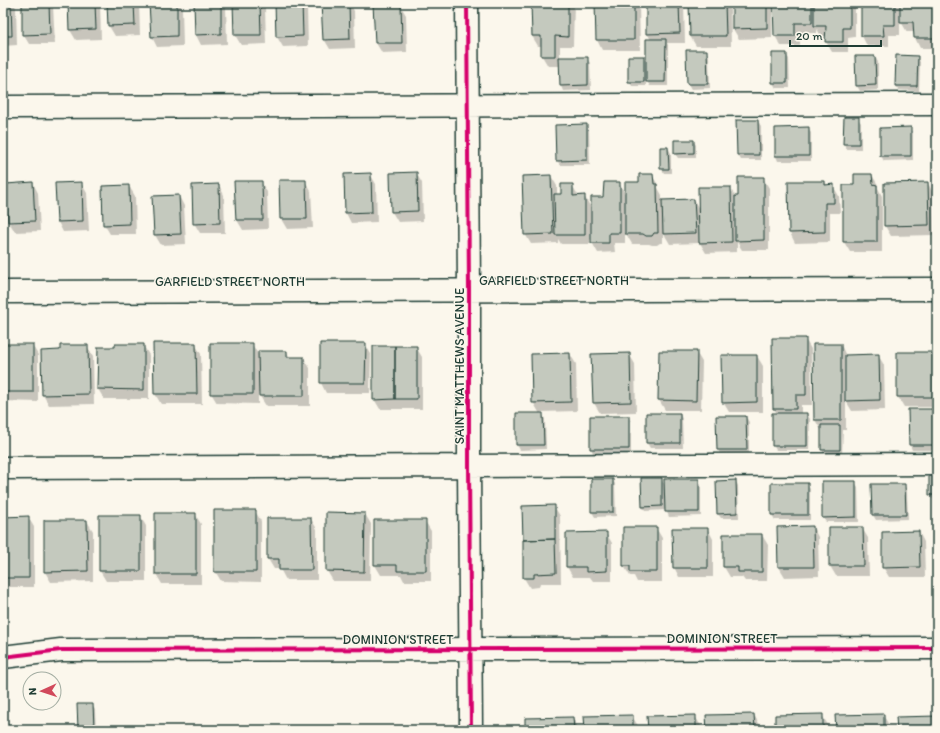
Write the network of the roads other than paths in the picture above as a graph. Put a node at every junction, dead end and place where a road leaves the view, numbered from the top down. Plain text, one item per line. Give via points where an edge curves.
1 (467, 3) edge
2 (937, 104) edge
3 (467, 105) junction
4 (3, 107) edge
5 (937, 288) edge
6 (469, 290) junction
7 (3, 292) edge
8 (937, 464) edge
9 (469, 466) junction
10 (3, 468) edge
11 (937, 648) edge
12 (471, 649) junction
13 (3, 657) edge
14 (471, 730) edge

1 - 3 street, SAINT MATTHEWS AVENUE
2 - 3 street
3 - 4 street
3 - 6 street, SAINT MATTHEWS AVENUE
5 - 6 street, GARFIELD STREET NORTH
6 - 7 street, GARFIELD STREET NORTH
6 - 9 street, SAINT MATTHEWS AVENUE
8 - 9 street
9 - 10 street
9 - 12 street, SAINT MATTHEWS AVENUE
11 - 12 street, DOMINION STREET
12 - 13 street, DOMINION STREET via 61,650
12 - 14 street, SAINT MATTHEWS AVENUE

